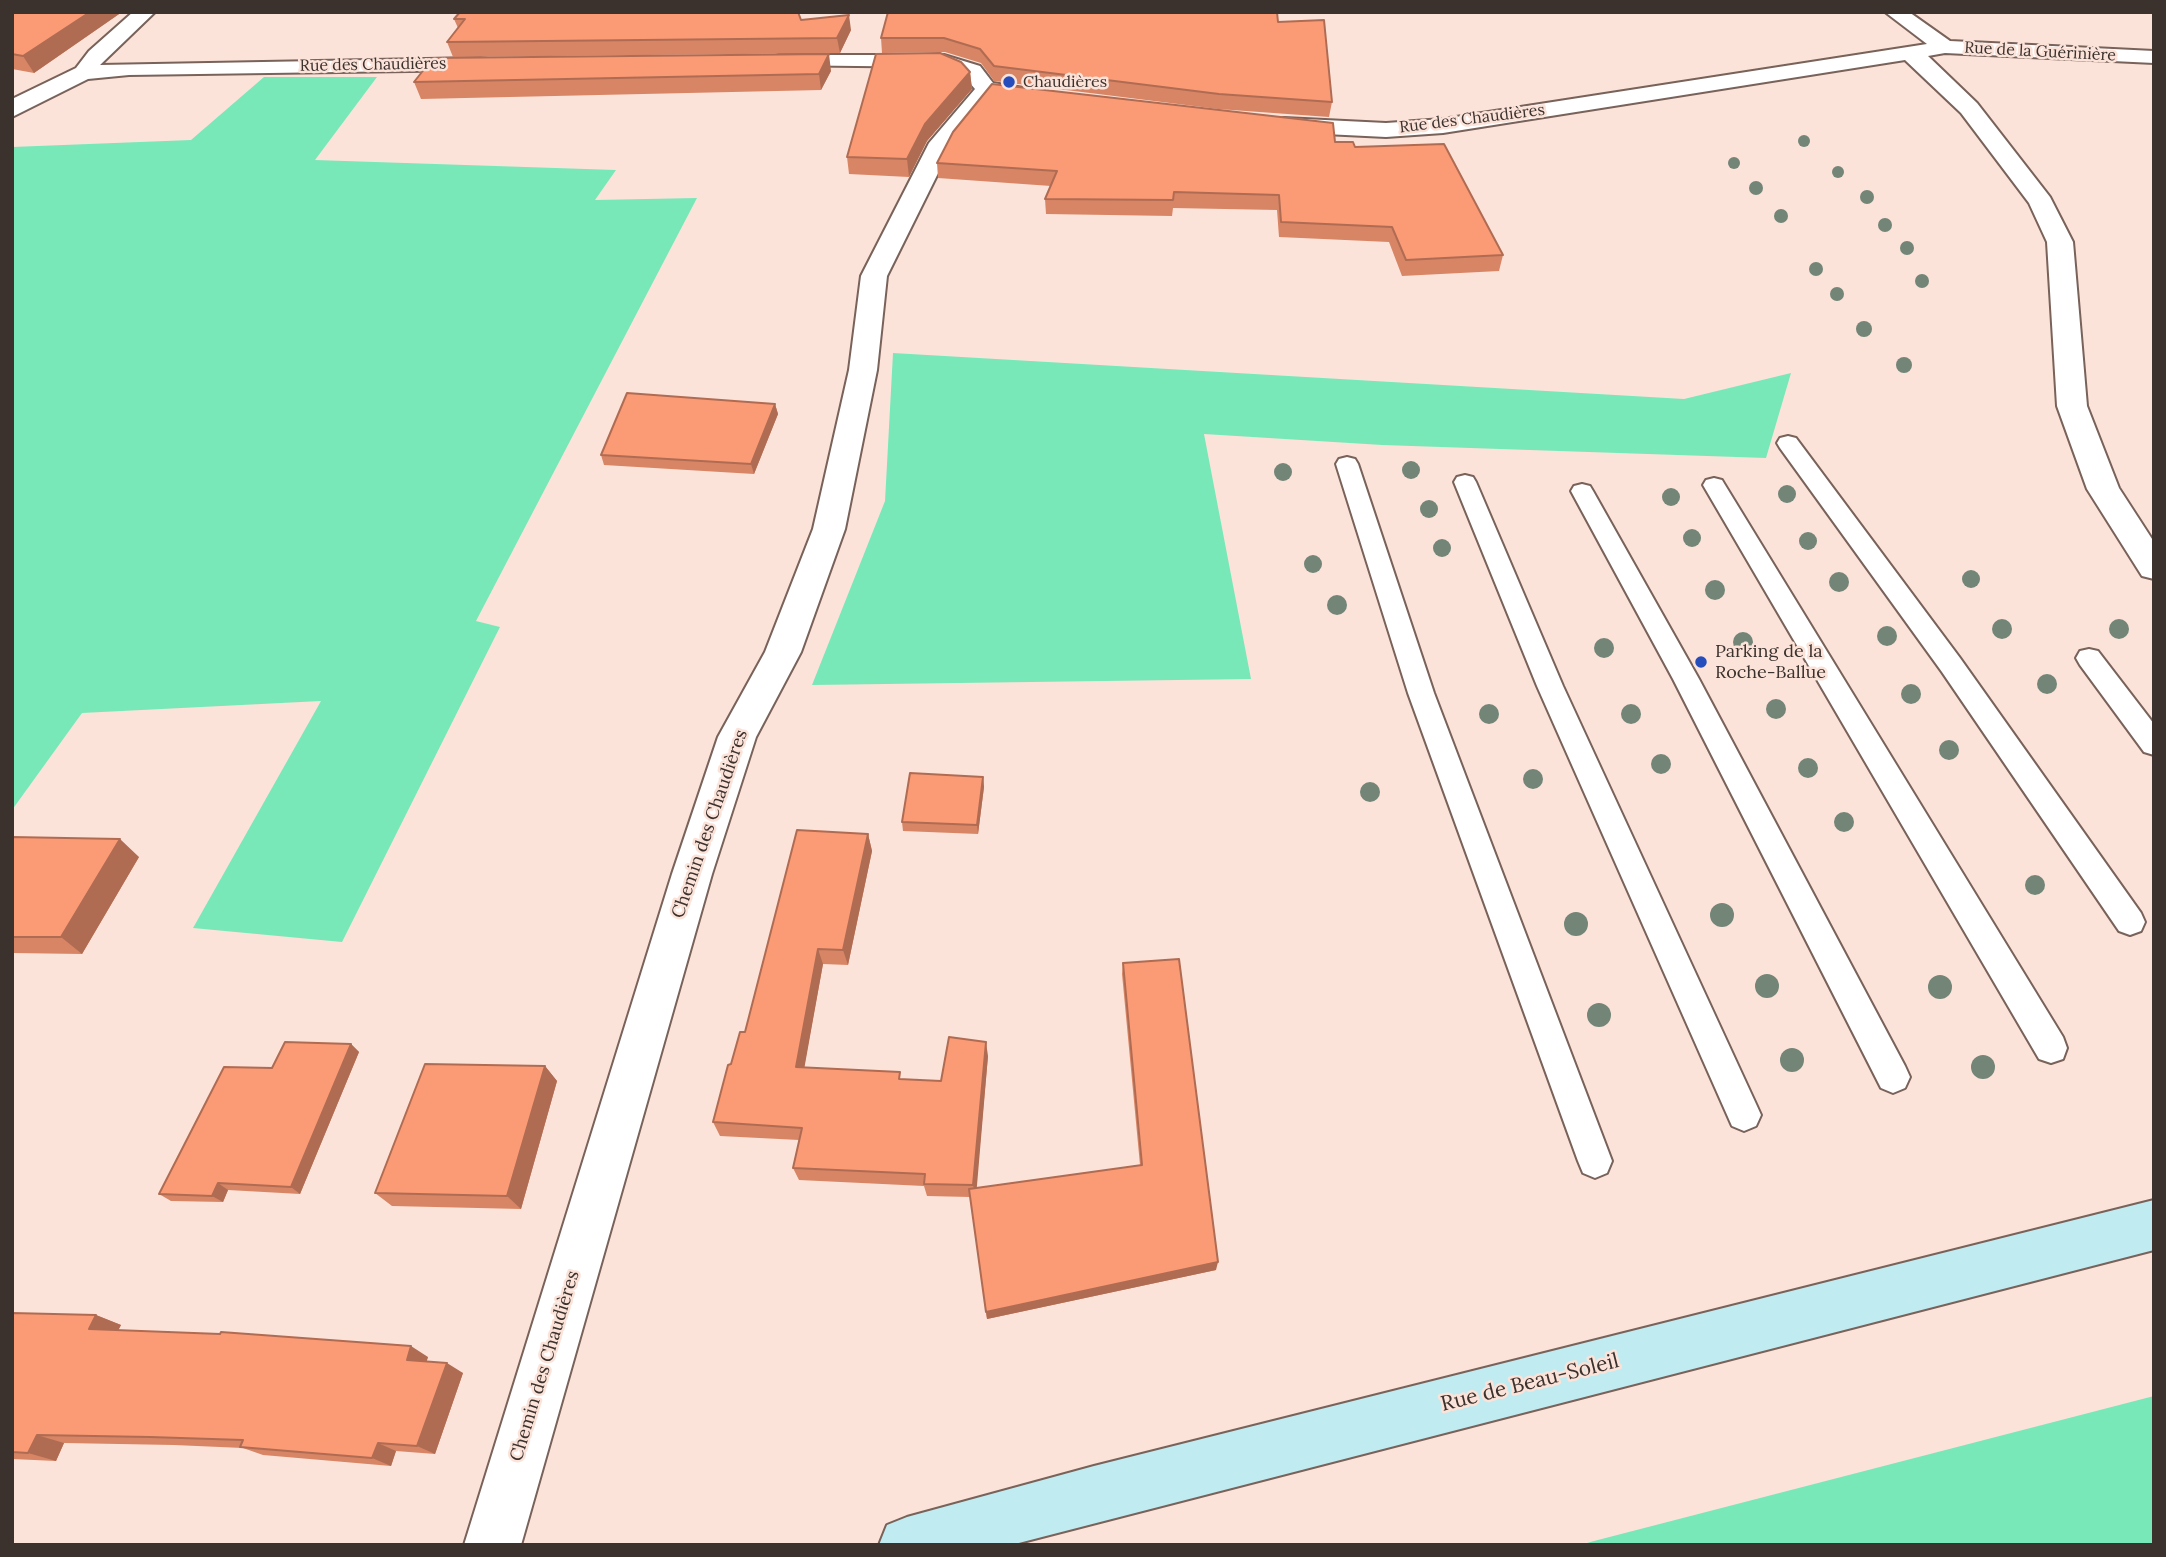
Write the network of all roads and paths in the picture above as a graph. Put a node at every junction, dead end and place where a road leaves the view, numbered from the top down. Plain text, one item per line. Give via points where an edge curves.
1 (145, 12) edge
2 (1895, 12) edge
3 (1945, 47) junction
4 (1909, 53) junction
5 (2154, 57) edge
6 (761, 61) edge
7 (500, 64) edge
8 (84, 73) junction
9 (986, 89) junction
10 (1062, 100) edge
11 (12, 110) edge
12 (1264, 122) edge
13 (1788, 443) dead end
14 (1347, 464) dead end
15 (1465, 482) dead end
16 (1714, 485) dead end
17 (1582, 491) dead end
18 (2154, 568) edge
19 (2089, 658) dead end
20 (2154, 745) edge
21 (2130, 922) dead end
22 (2051, 1048) dead end
23 (1893, 1077) dead end
24 (1744, 1115) dead end
25 (1595, 1161) dead end
26 (2154, 1225) edge
27 (492, 1545) edge
28 (907, 1545) edge

1 - 8 street via 96,55
2 - 3 street, Rue de la Guérinière
3 - 4 street, Rue des Chaudières
3 - 5 street, Rue de la Guérinière
4 - 12 street, Rue des Chaudières via 1443,126 1331,129
4 - 18 street via 1969,108 2041,202 2060,242 2072,406 2103,489
6 - 9 street via 944,61 972,71
7 - 8 street, Rue des Chaudières
8 - 11 street
9 - 10 street
9 - 27 street, Chemin des Chaudières via 941,143 874,276 863,370 829,529 783,652 737,737
13 - 21 lane via 1951,665
14 - 25 lane via 1421,693
15 - 24 lane via 1550,686
16 - 22 lane
17 - 23 lane via 1686,679
19 - 20 lane
26 - 28 street, Rue de Beau-Soleil via 1107,1490

